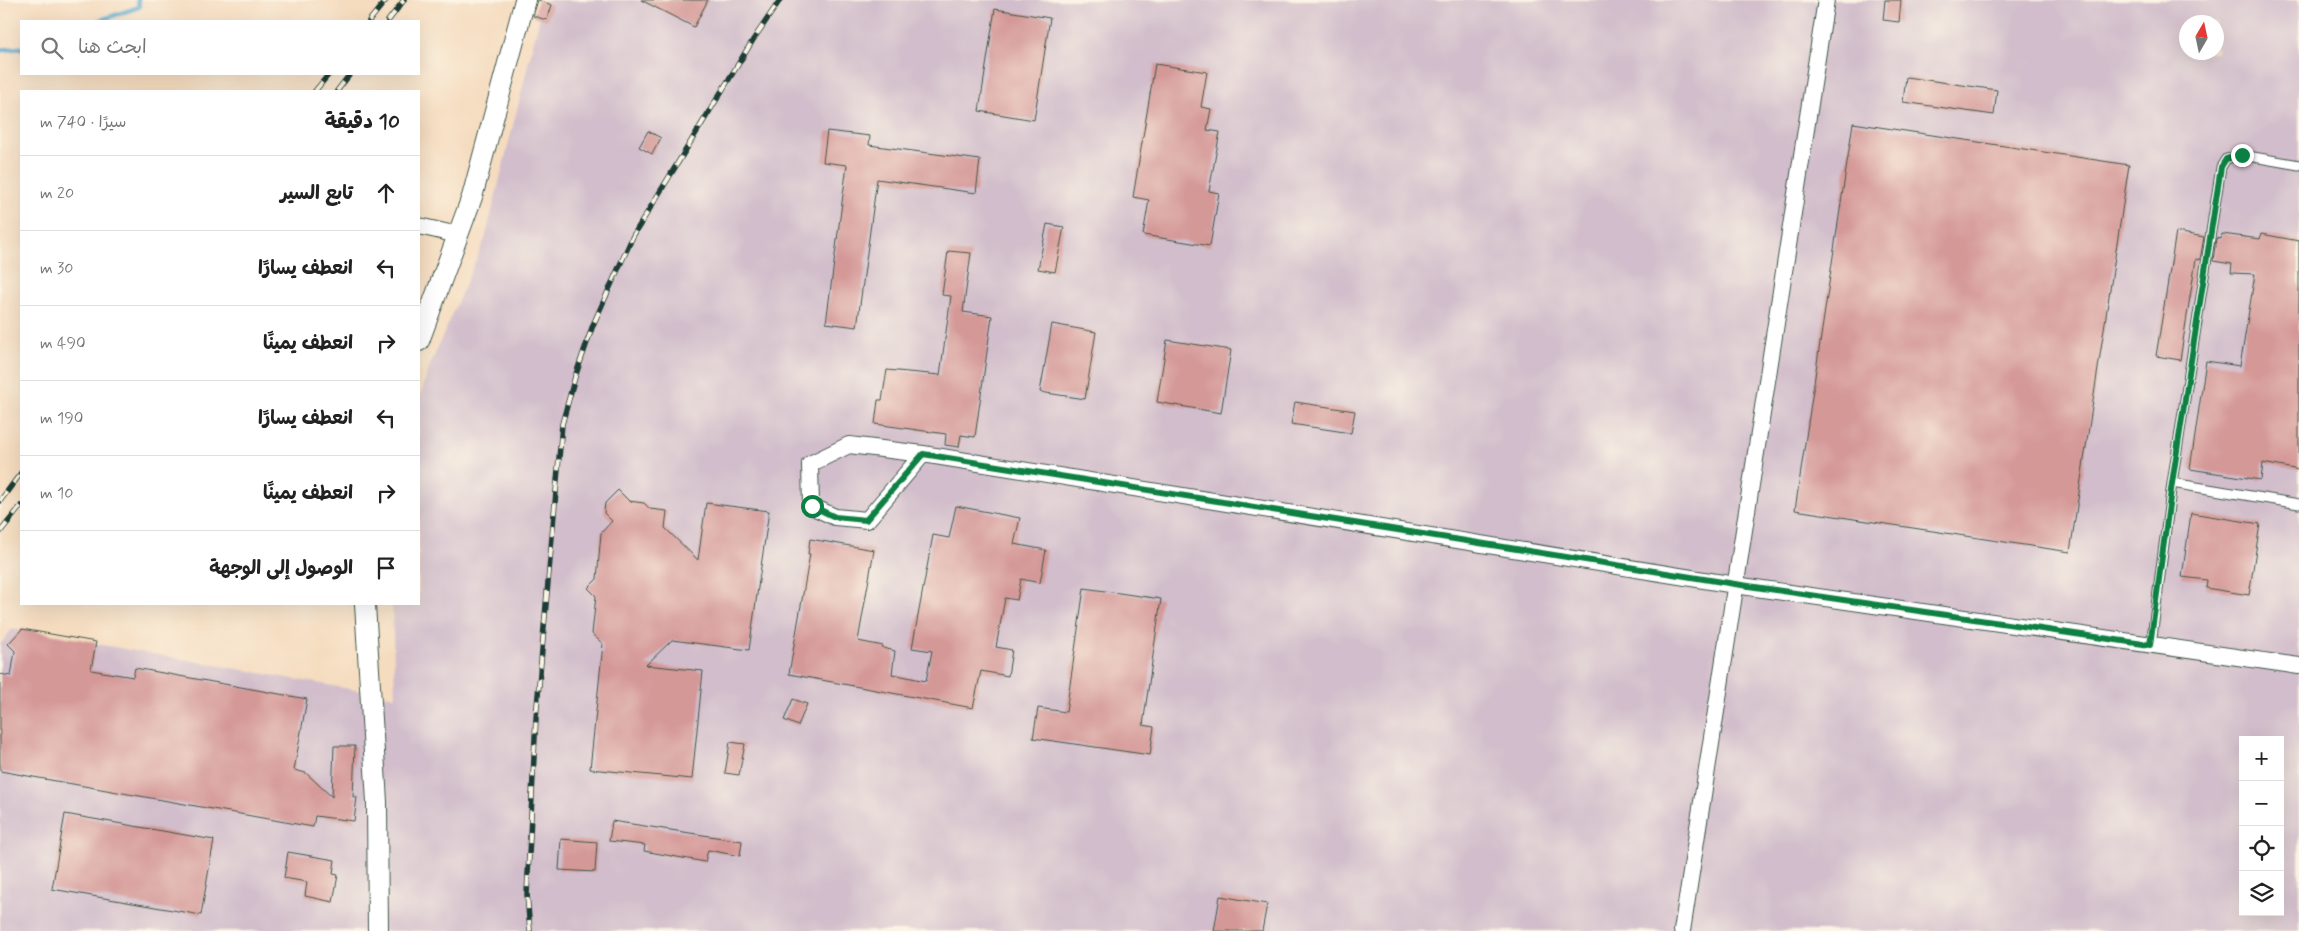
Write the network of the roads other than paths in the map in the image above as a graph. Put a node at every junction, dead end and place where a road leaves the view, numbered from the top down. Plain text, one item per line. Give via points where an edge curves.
1 (524, 0) edge
2 (1826, 0) edge
3 (2299, 164) edge
4 (420, 226) edge
5 (458, 235) junction
6 (424, 313) edge
7 (420, 335) edge
8 (923, 454) junction
9 (2172, 483) junction
10 (2299, 504) edge
11 (1735, 584) junction
12 (366, 605) edge
13 (2150, 645) junction
14 (2299, 666) edge
15 (378, 931) edge
16 (1682, 931) edge

1 - 5 street via 472,197
2 - 11 street
3 - 9 lane via 2233,156 2226,159 2221,167
4 - 5 street
5 - 6 street
6 - 7 street
8 - 8 street via 866,520 835,517 812,506 810,464 849,445
8 - 11 street
9 - 10 lane
9 - 13 lane
11 - 13 street
11 - 16 street
12 - 15 street via 377,802
13 - 14 street

